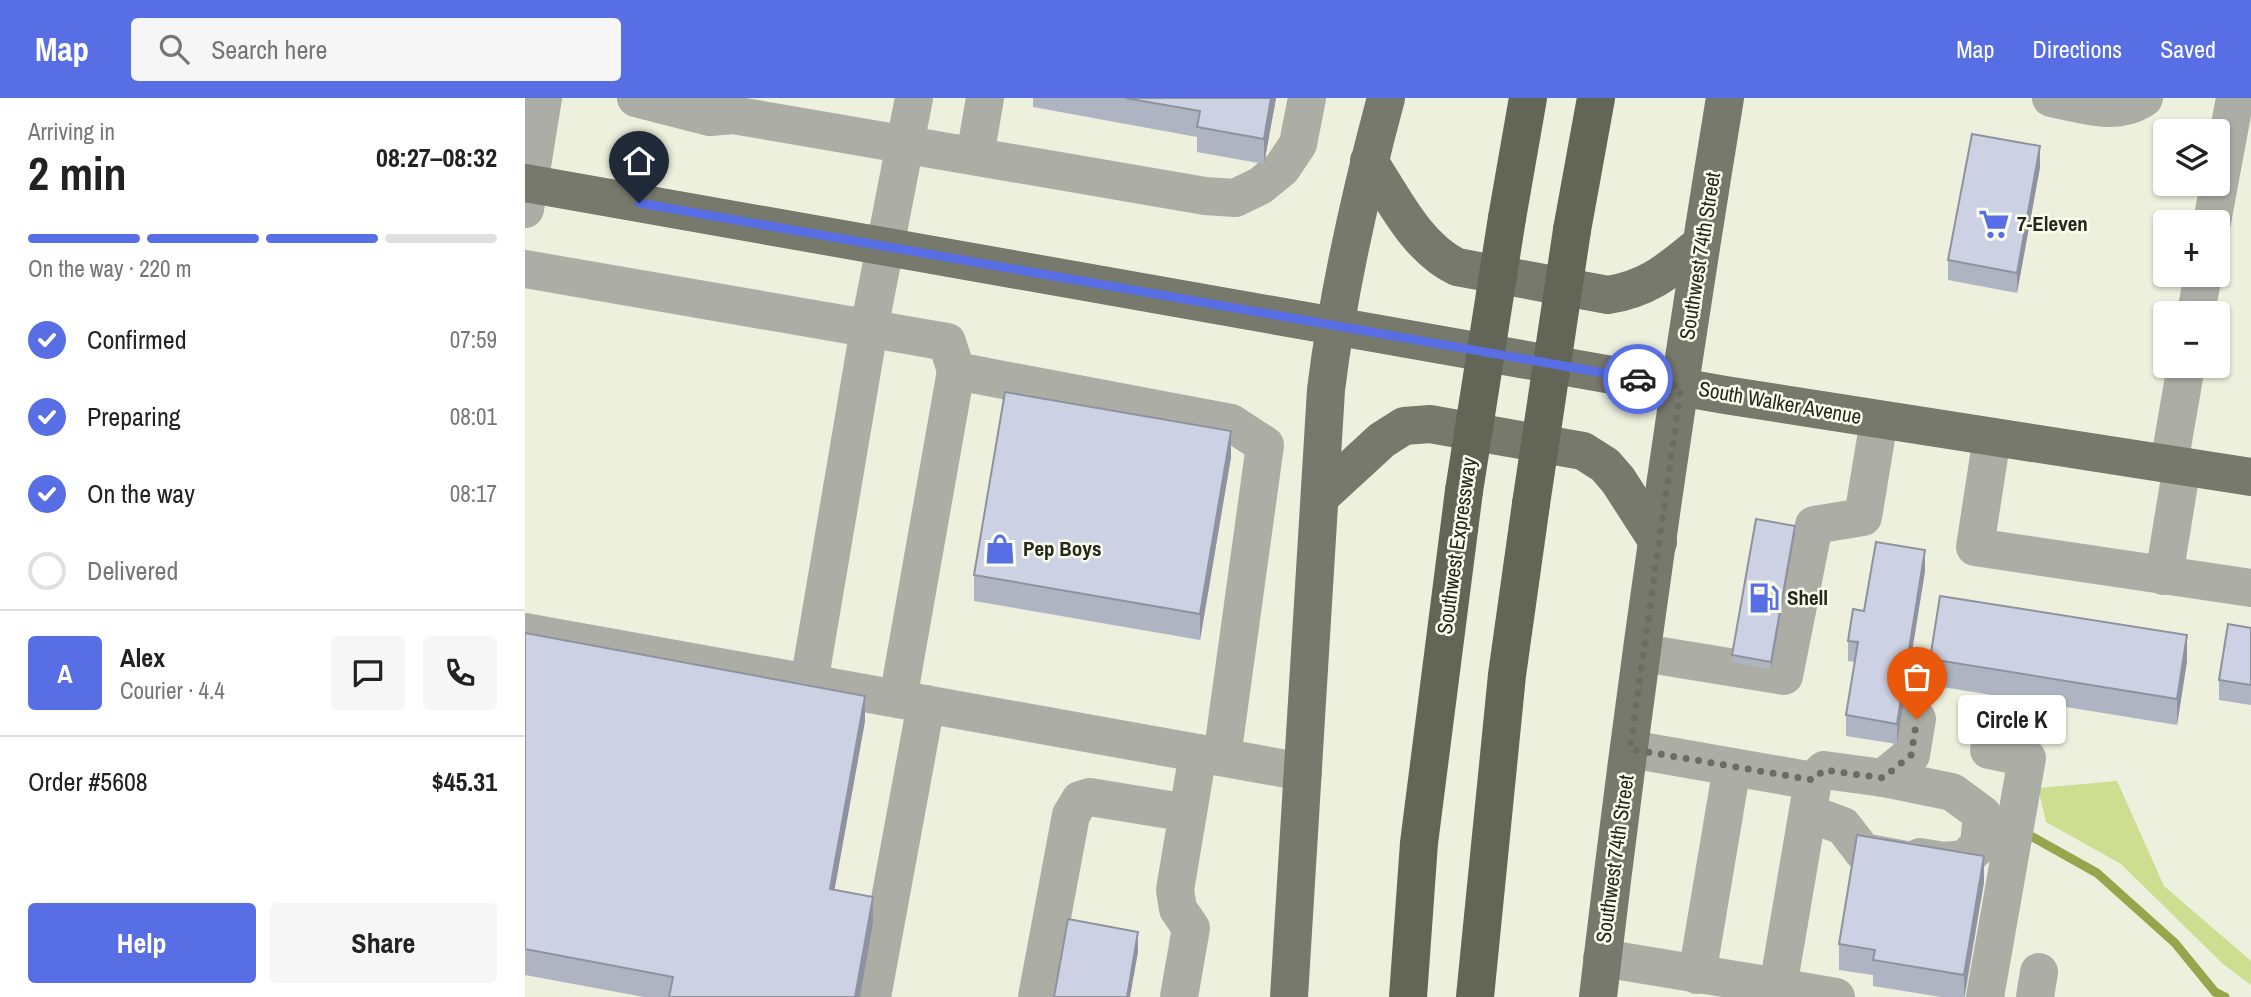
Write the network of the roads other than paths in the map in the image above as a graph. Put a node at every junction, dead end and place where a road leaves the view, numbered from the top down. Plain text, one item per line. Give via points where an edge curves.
1 (543, 98) edge
2 (636, 98) edge
3 (914, 98) edge
4 (985, 98) edge
5 (1307, 98) edge
6 (1386, 98) edge
7 (1528, 98) edge
8 (1595, 98) edge
9 (1725, 98) edge
10 (2051, 98) edge
11 (2144, 98) edge
12 (2235, 98) edge
13 (735, 106) edge
14 (906, 144) junction
15 (975, 156) junction
16 (1369, 161) junction
17 (527, 192) edge
18 (2214, 210) edge
19 (1701, 244) junction
20 (887, 246) junction
21 (525, 269) edge
22 (1333, 326) junction
23 (869, 329) junction
24 (956, 371) junction
25 (2185, 378) edge
26 (1681, 387) junction
27 (1879, 420) junction
28 (1991, 437) junction
29 (2175, 465) junction
30 (2251, 477) edge
31 (1320, 497) junction
32 (1658, 542) junction
33 (2164, 576) junction
34 (2251, 588) edge
35 (525, 632) edge
36 (1643, 653) junction
37 (809, 683) junction
38 (912, 701) junction
39 (1917, 719) dead end
40 (1630, 749) junction
41 (1989, 750) dead end
42 (1210, 755) junction
43 (1732, 767) junction
44 (1303, 772) junction
45 (1883, 778) junction
46 (1811, 797) junction
47 (1188, 813) junction
48 (1602, 958) junction
49 (1716, 984) edge
50 (1778, 986) junction
51 (872, 997) edge
52 (1037, 997) edge
53 (1179, 997) edge
54 (1289, 997) edge
55 (1408, 997) edge
56 (1475, 997) edge
57 (1598, 997) edge
58 (1836, 997) edge
59 (1985, 997) edge

1 - 17 lane
2 - 13 lane via 710,117
3 - 14 lane
4 - 15 lane
5 - 15 lane via 1298,144 1282,168 1235,198 1205,197
6 - 16 main road
7 - 55 highway, Southwest Expressway, bridge via 1464,491 1419,843
8 - 56 highway, bridge via 1507,675
9 - 19 main road, Southwest 74th Street
10 - 11 lane via 2112,109
12 - 18 lane
13 - 14 lane
14 - 15 lane
14 - 20 lane
16 - 19 main road via 1424,242 1457,267 1608,295 1659,278
16 - 22 main road
17 - 20 main road, South Walker Avenue
19 - 26 main road, Southwest 74th Street
20 - 22 main road, South Walker Avenue
20 - 23 lane
21 - 23 lane
22 - 26 main road, South Walker Avenue
22 - 31 main road
23 - 24 lane via 947,342
23 - 37 lane
24 - 38 lane
24 - 42 lane via 1231,423 1265,445
25 - 29 lane
26 - 27 main road, South Walker Avenue
26 - 32 main road, Southwest 74th Street
27 - 28 main road, South Walker Avenue
27 - 36 lane via 1863,517 1814,525 1784,676
28 - 29 main road, South Walker Avenue
28 - 33 lane via 1975,547
29 - 30 main road, South Walker Avenue
29 - 33 lane
31 - 32 main road via 1382,440 1404,426 1430,424 1583,452 1605,465 1618,480
31 - 44 main road
32 - 36 main road, Southwest 74th Street
33 - 34 lane
35 - 37 lane
36 - 40 main road, Southwest 74th Street
37 - 38 lane
38 - 42 lane
38 - 51 lane
39 - 45 lane via 1911,755
40 - 43 lane
40 - 48 main road, Southwest 74th Street
41 - 59 lane via 2027,758
42 - 44 lane
42 - 47 lane
43 - 46 lane
43 - 49 lane
44 - 54 main road
45 - 46 lane via 1824,770
45 - 46 lane via 1952,792 1982,814 1979,845 1965,859 1944,861 1920,857 1911,861 1863,852
46 - 50 lane
47 - 52 lane via 1090,797 1080,800 1071,815
47 - 53 lane via 1175,890 1178,909 1191,928
48 - 49 lane
48 - 57 main road, Southwest 74th Street
49 - 50 lane
50 - 58 lane

